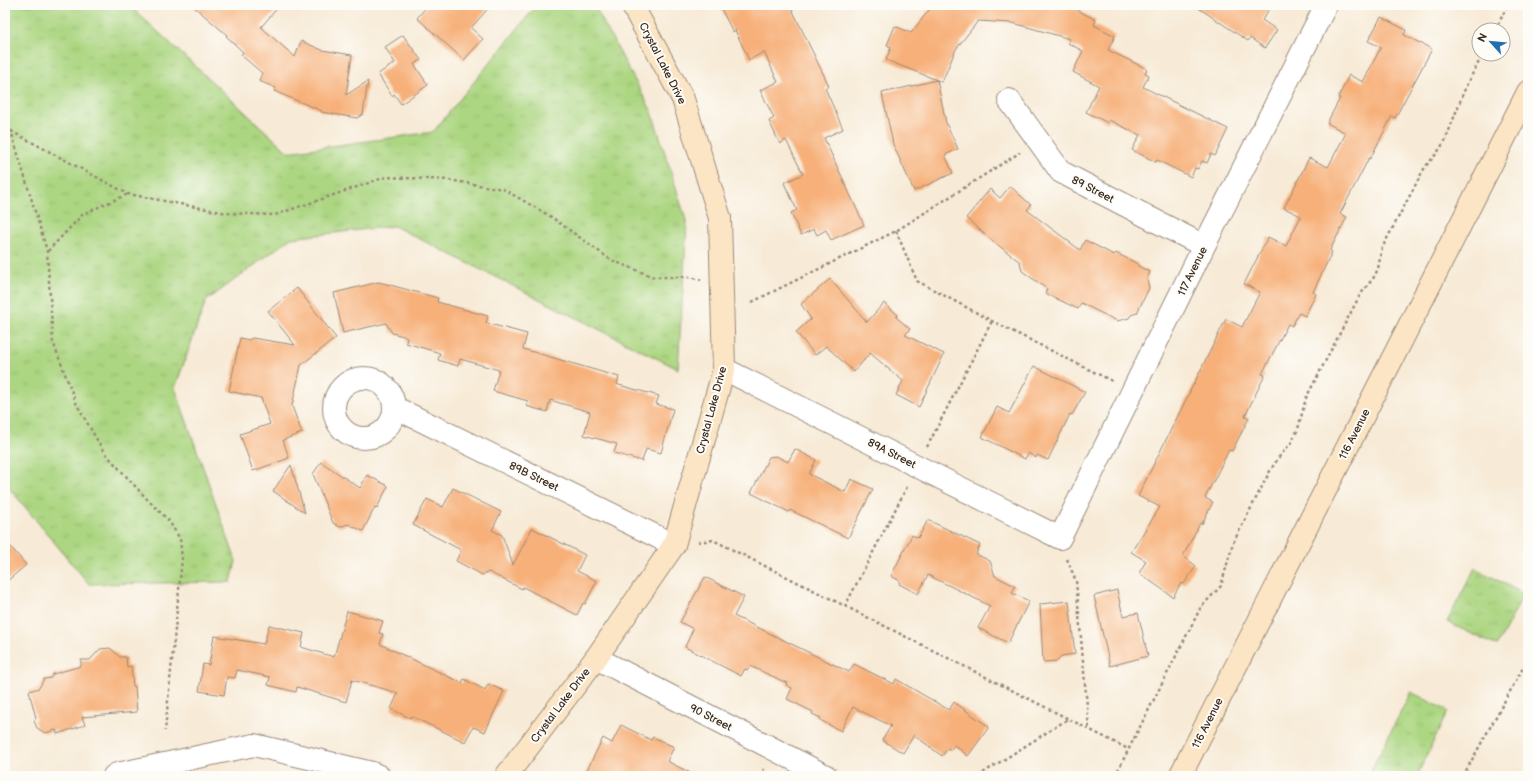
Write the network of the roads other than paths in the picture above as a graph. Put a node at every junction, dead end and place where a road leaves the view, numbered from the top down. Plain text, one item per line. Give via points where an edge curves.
1 (632, 5) edge
2 (1326, 5) edge
3 (1528, 92) edge
4 (1009, 100) dead end
5 (1204, 246) junction
6 (724, 369) junction
7 (394, 407) dead end
8 (1060, 538) joint
9 (674, 545) junction
10 (596, 658) junction
11 (114, 776) edge
12 (379, 776) edge
13 (506, 776) edge
14 (826, 776) edge
15 (1180, 776) edge

1 - 6 street, Crystal Lake Drive via 683,99 720,218
2 - 5 street, 117 Avenue
3 - 15 street, 116 Avenue
4 - 5 street, 89 Street via 1061,172
5 - 8 street, 117 Avenue
6 - 8 street, 89A Street
6 - 9 street, Crystal Lake Drive
7 - 9 street, 89B Street
9 - 10 street, Crystal Lake Drive
10 - 13 street, Crystal Lake Drive
10 - 14 street, 90 Street
11 - 12 street via 254,746 372,772

